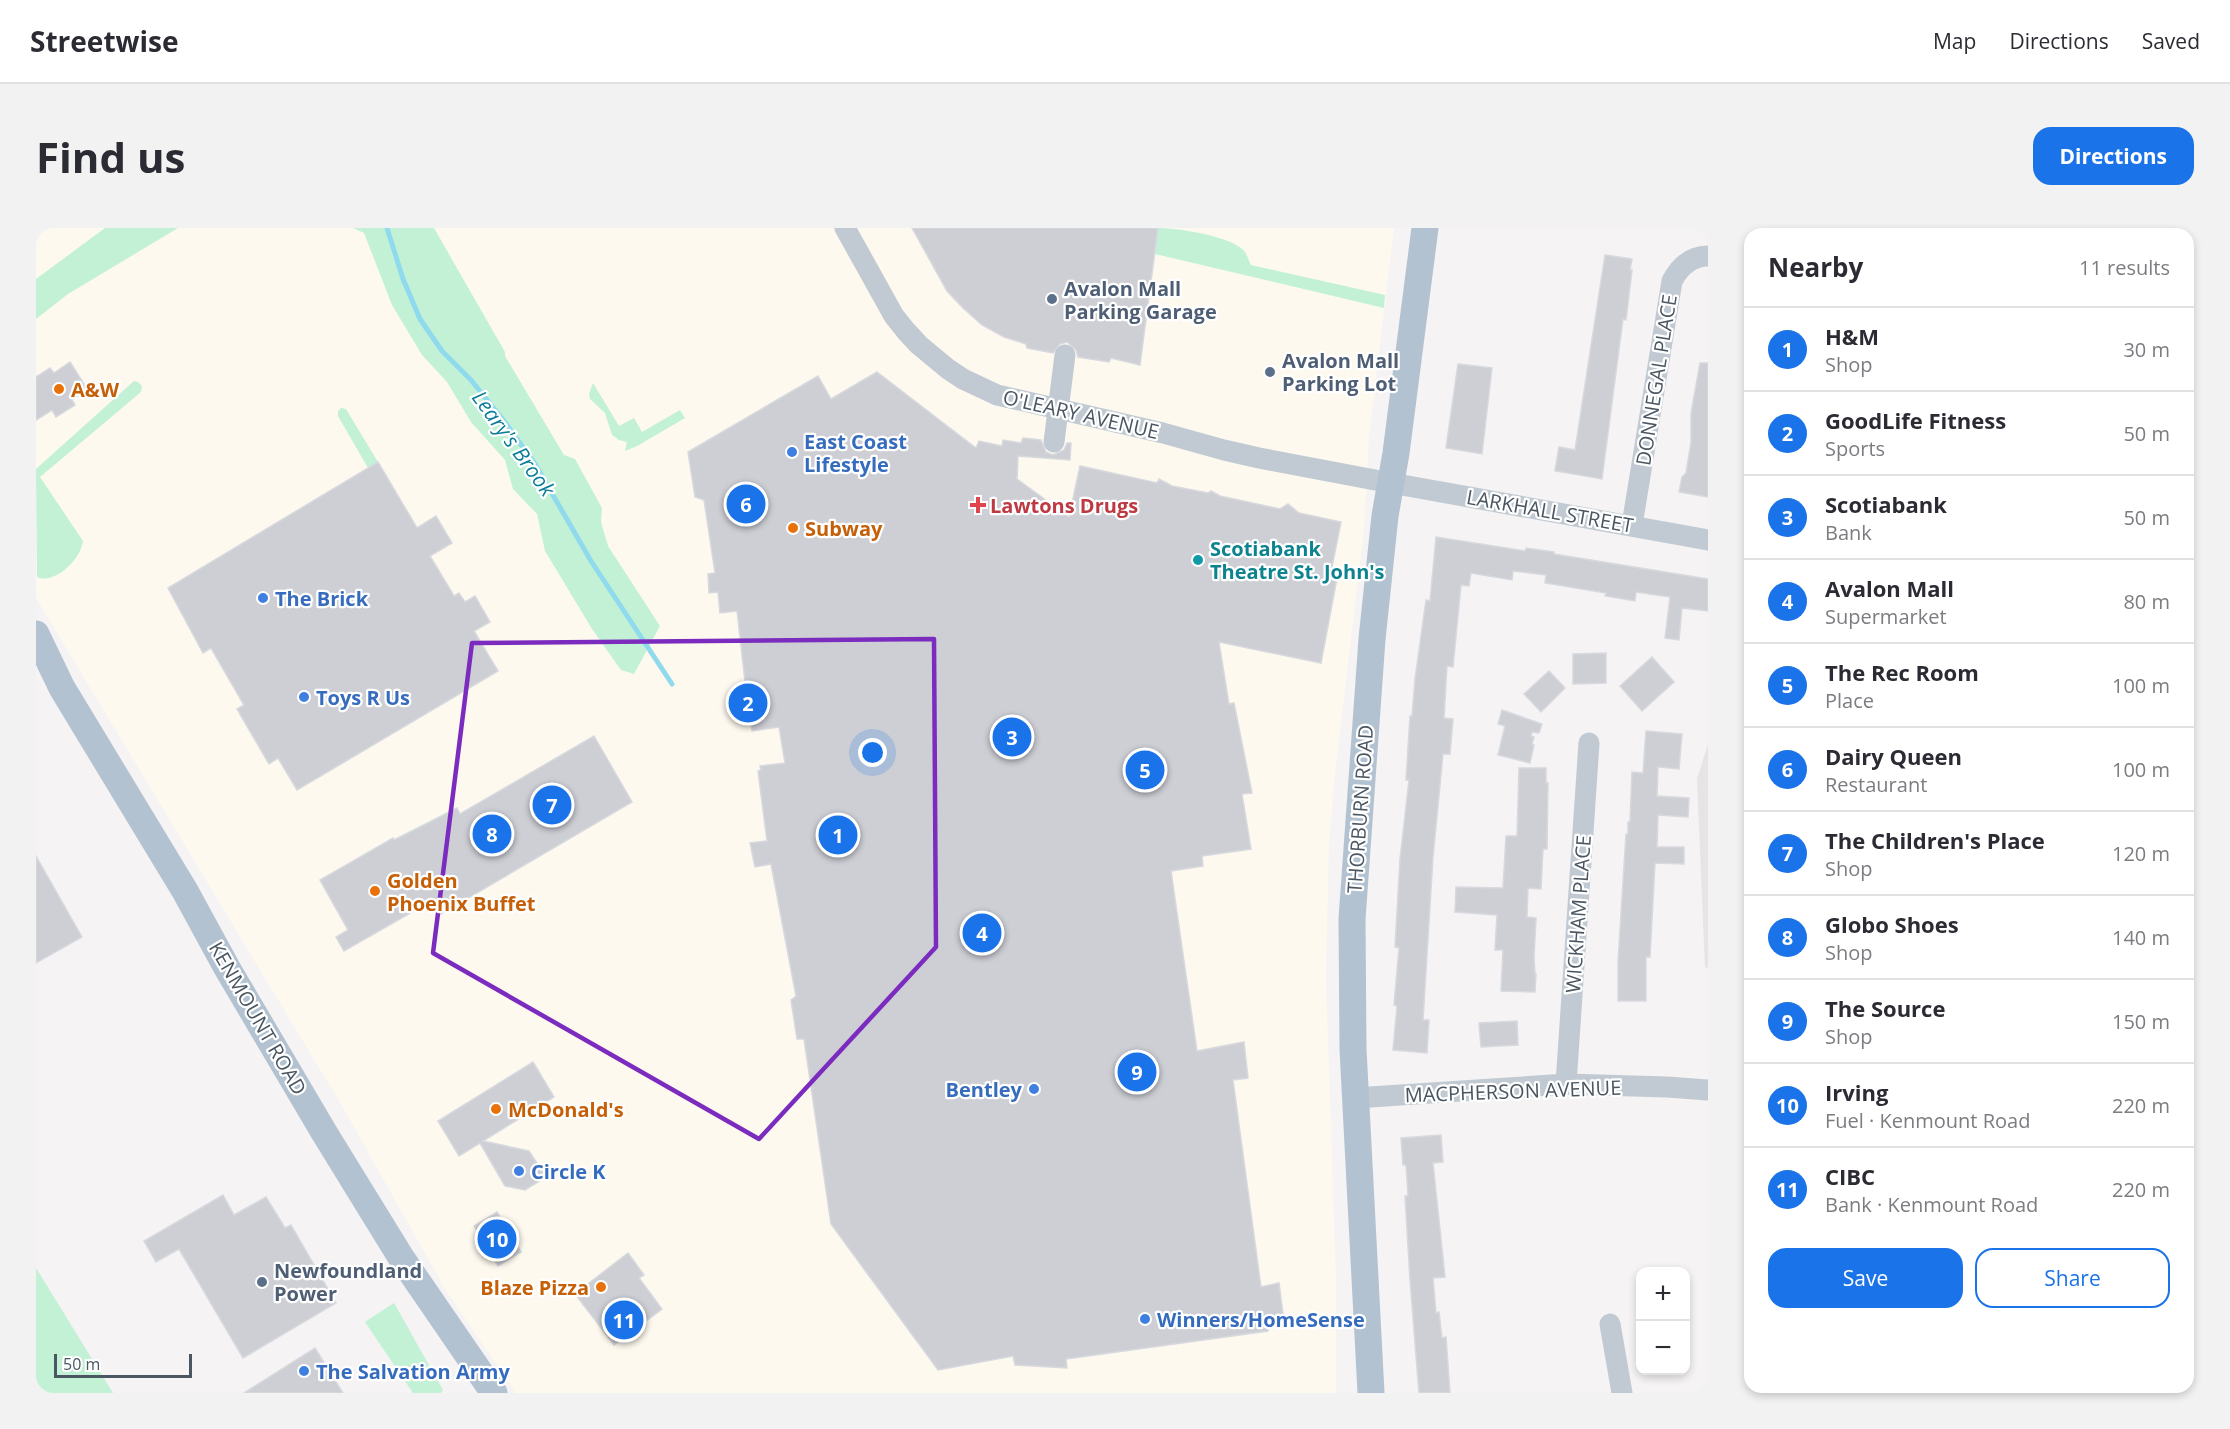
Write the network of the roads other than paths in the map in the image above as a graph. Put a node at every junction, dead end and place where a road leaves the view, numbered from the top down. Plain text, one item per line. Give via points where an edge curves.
1 (845, 228) edge
2 (1425, 228) edge
3 (1708, 256) edge
4 (1065, 355) dead end
5 (1054, 442) dead end
6 (1391, 483) junction
7 (1632, 525) junction
8 (1708, 540) edge
9 (36, 634) edge
10 (1589, 743) dead end
11 (1566, 1084) junction
12 (1708, 1090) edge
13 (1355, 1098) junction
14 (1610, 1324) dead end
15 (494, 1393) edge
16 (1371, 1393) edge
17 (1622, 1393) edge

1 - 6 street, O'LEARY AVENUE via 906,331 948,369 980,388 1017,401 1224,450
2 - 6 main road, THORBURN ROAD
3 - 7 street, DONNEGAL PLACE via 1689,260 1672,281
4 - 5 street, bridge
6 - 7 street, LARKHALL STREET
6 - 13 main road, THORBURN ROAD via 1372,639 1357,831 1352,977
7 - 8 street, LARKHALL STREET
9 - 15 main road, KENMOUNT ROAD via 62,688 325,1134 402,1259
10 - 11 street, WICKHAM PLACE
11 - 12 street, MACPHERSON AVENUE
11 - 13 street, MACPHERSON AVENUE
13 - 16 main road, THORBURN ROAD
14 - 17 street

